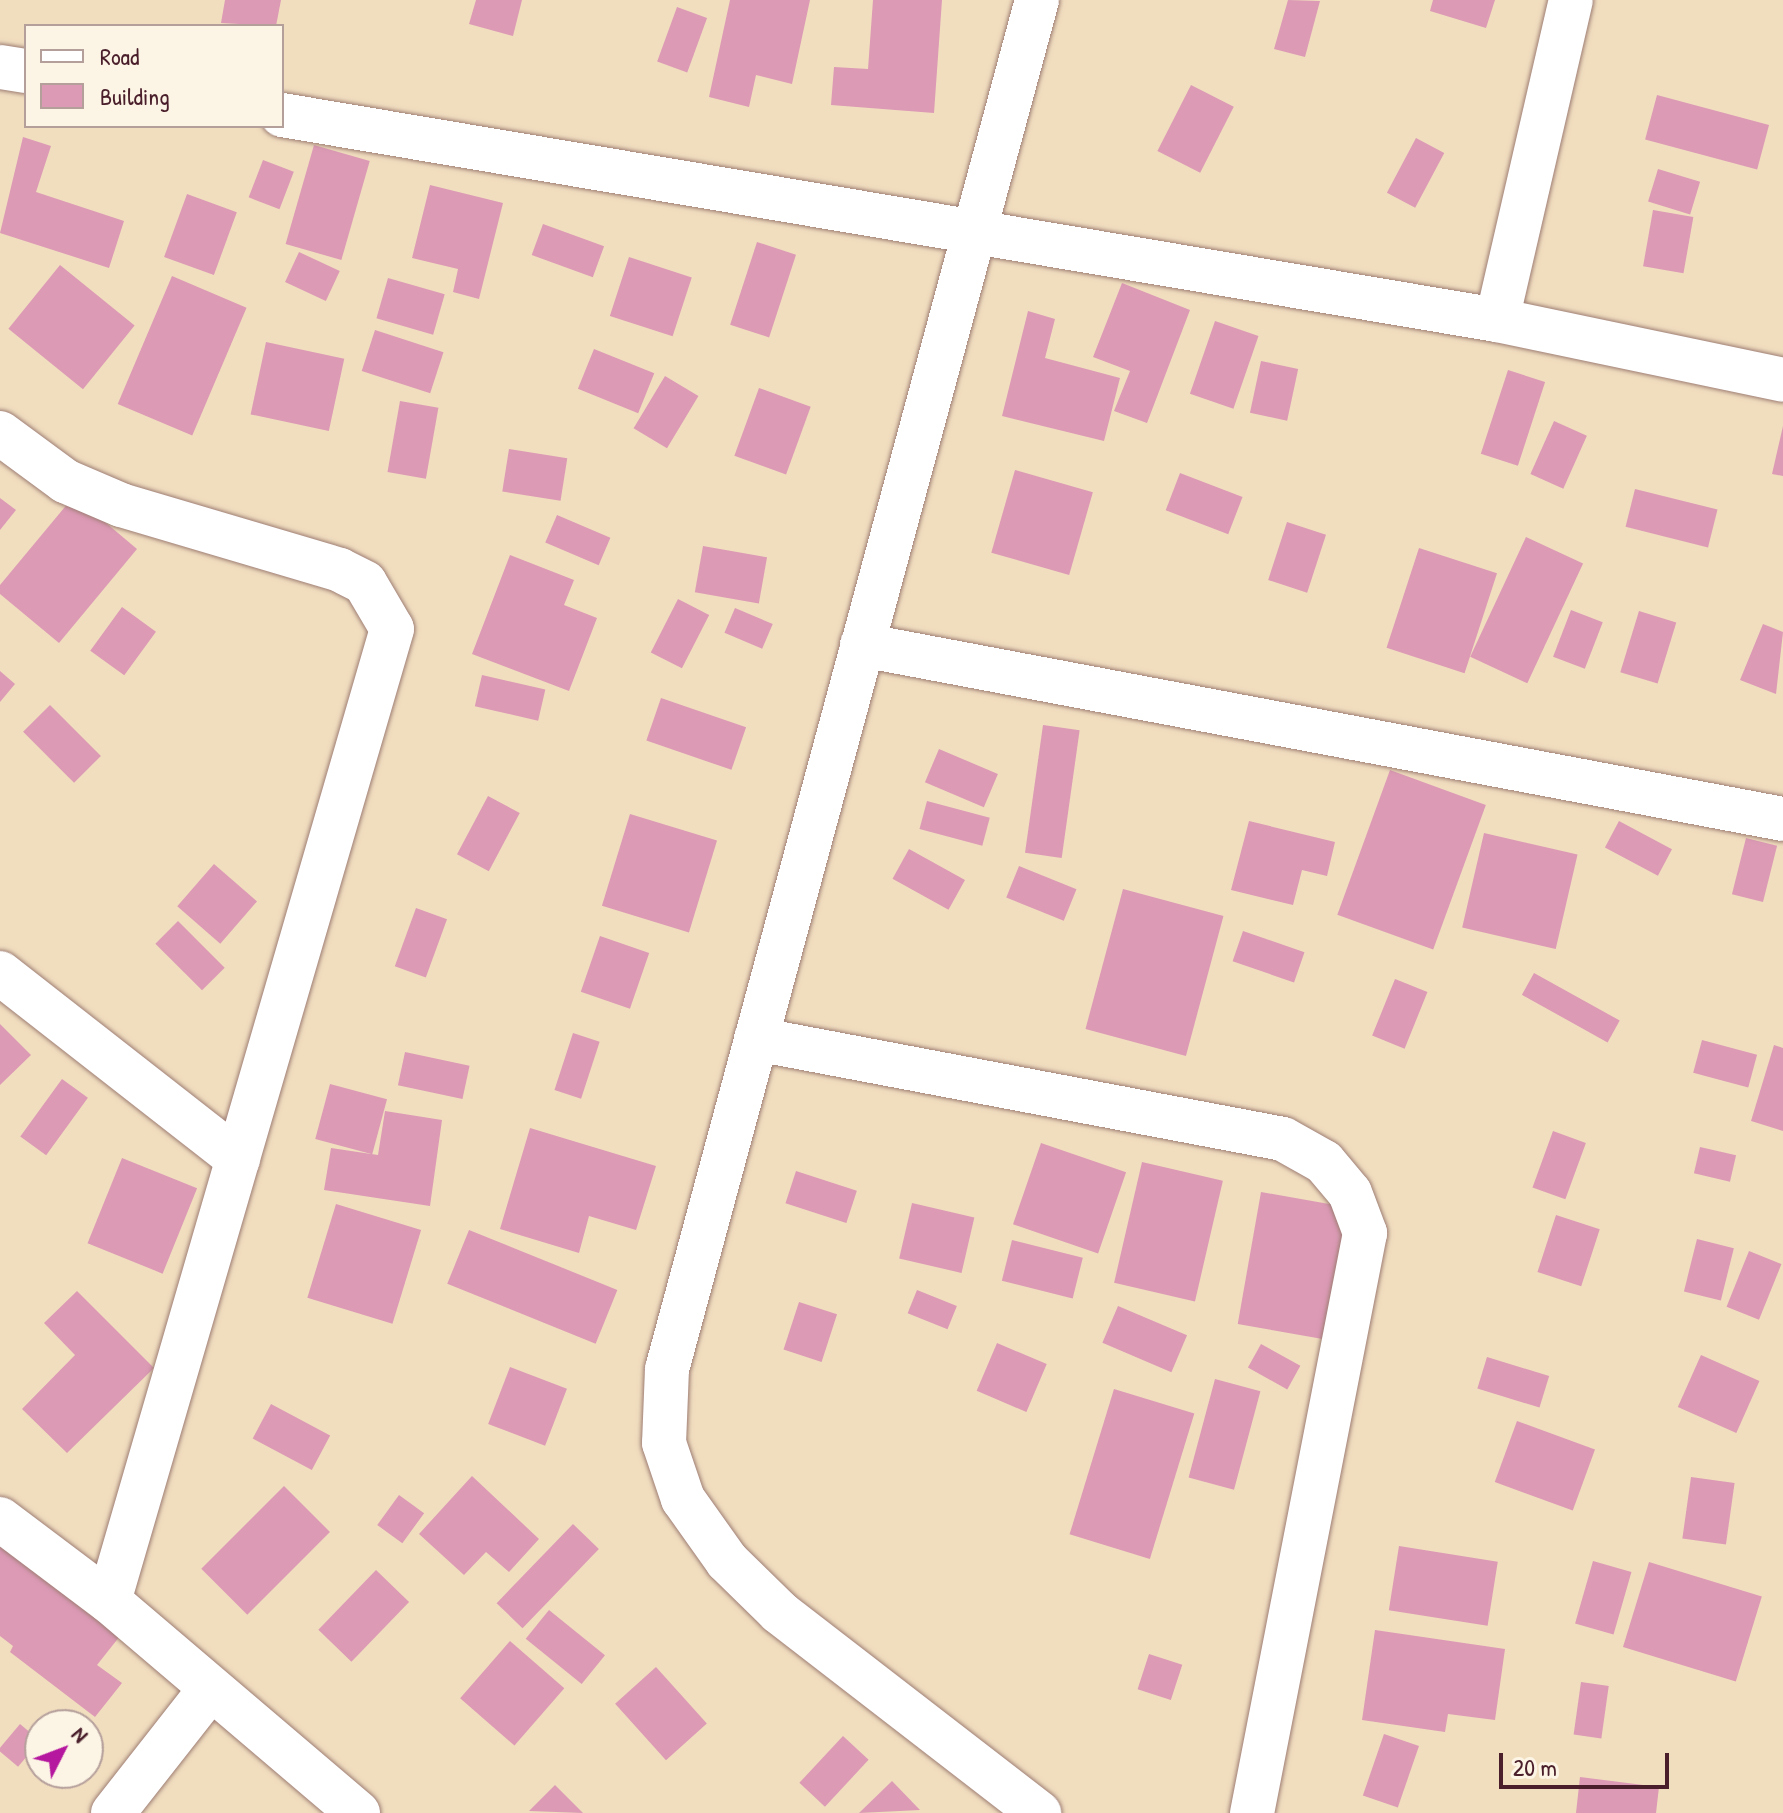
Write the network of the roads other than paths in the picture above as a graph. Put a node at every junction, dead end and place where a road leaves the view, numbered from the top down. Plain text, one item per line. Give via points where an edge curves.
1 (1037, 0) edge
2 (1571, 0) edge
3 (0, 67) edge
4 (24, 71) edge
5 (284, 115) edge
6 (974, 233) junction
7 (1497, 320) junction
8 (1783, 380) edge
9 (0, 433) edge
10 (862, 645) junction
11 (1783, 819) edge
12 (0, 973) edge
13 (756, 1039) junction
14 (238, 1159) junction
15 (0, 1519) edge
16 (109, 1601) junction
17 (208, 1692) junction
18 (113, 1813) edge
19 (358, 1813) edge
20 (1039, 1813) edge
21 (1252, 1813) edge

1 - 6 street
2 - 7 street
3 - 4 street
5 - 6 street
6 - 7 street
6 - 10 street
7 - 8 street
9 - 14 street via 65,481 121,505 340,570 365,583 392,629
10 - 11 street
10 - 13 street
12 - 14 street
13 - 20 street via 667,1369 664,1443 683,1499 727,1561 779,1612
13 - 21 street via 1283,1139 1324,1162 1350,1193 1365,1233
14 - 16 street
15 - 16 street
16 - 17 street
17 - 18 street
17 - 19 street

